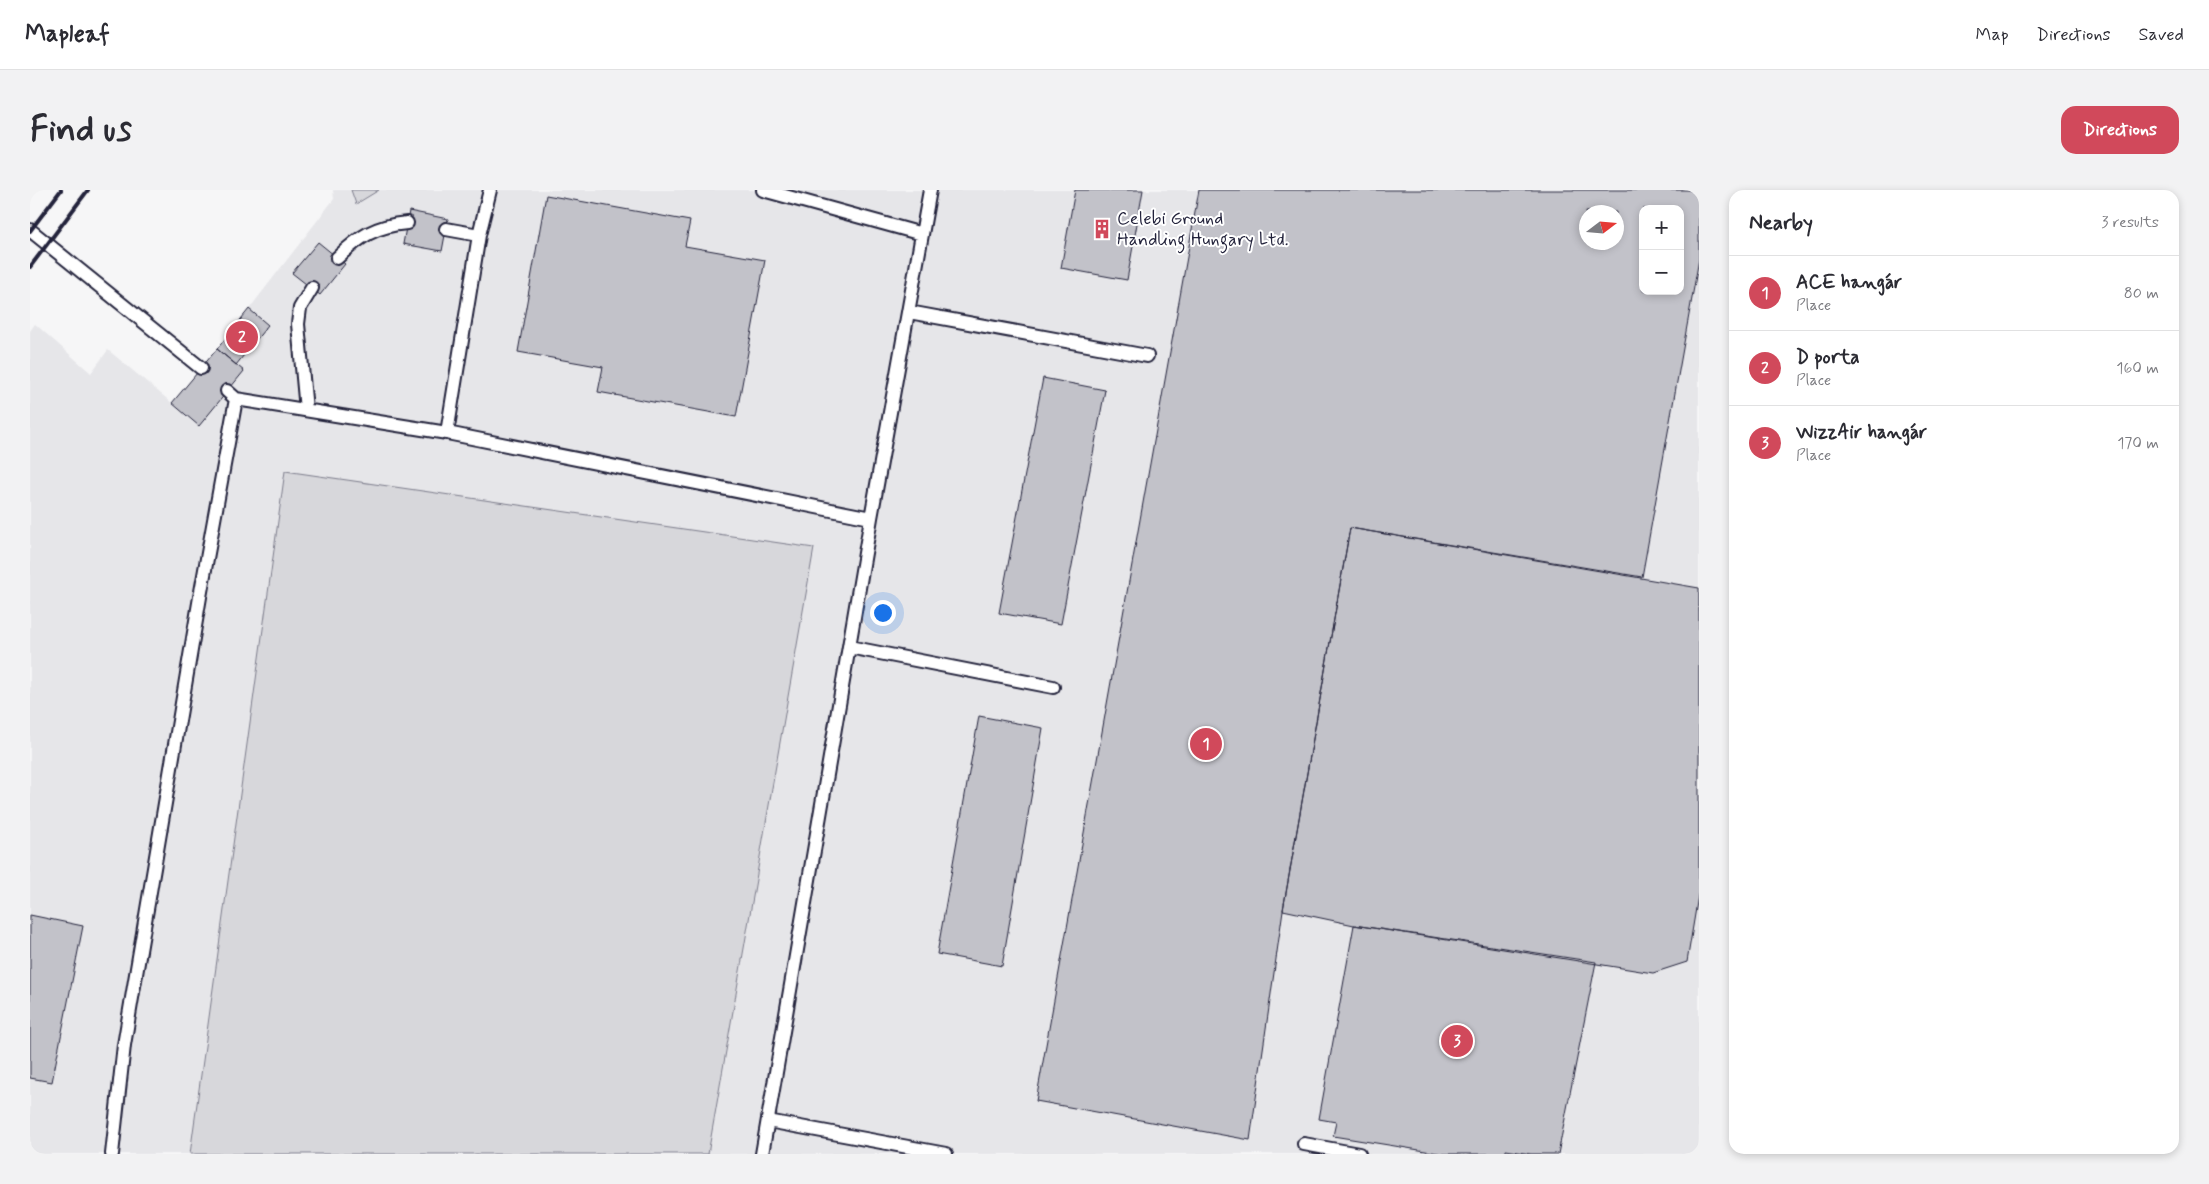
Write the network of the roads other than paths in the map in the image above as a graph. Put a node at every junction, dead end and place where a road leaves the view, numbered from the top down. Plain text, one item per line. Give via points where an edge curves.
1 (490, 190) edge
2 (763, 190) edge
3 (930, 190) edge
4 (407, 223) dead end
5 (446, 229) dead end
6 (30, 230) edge
7 (922, 234) junction
8 (479, 235) junction
9 (337, 258) dead end
10 (312, 288) dead end
11 (909, 312) junction
12 (1147, 356) dead end
13 (201, 368) dead end
14 (306, 410) junction
15 (448, 433) junction
16 (871, 518) junction
17 (849, 647) junction
18 (1053, 687) dead end
19 (768, 1121) junction
20 (1304, 1144) dead end
21 (112, 1154) edge
22 (762, 1154) edge
23 (946, 1154) edge
24 (1359, 1154) edge

1 - 8 lane
2 - 7 lane
3 - 7 lane
4 - 9 lane via 377,228
5 - 8 lane
6 - 13 lane
7 - 11 lane
8 - 15 lane
10 - 14 lane via 300,308 298,324
11 - 12 lane
11 - 16 lane
14 - 15 lane
14 - 21 lane via 232,395 124,1045
15 - 16 lane
16 - 17 lane
17 - 18 lane
17 - 19 lane
19 - 22 lane
19 - 23 lane
20 - 24 lane

